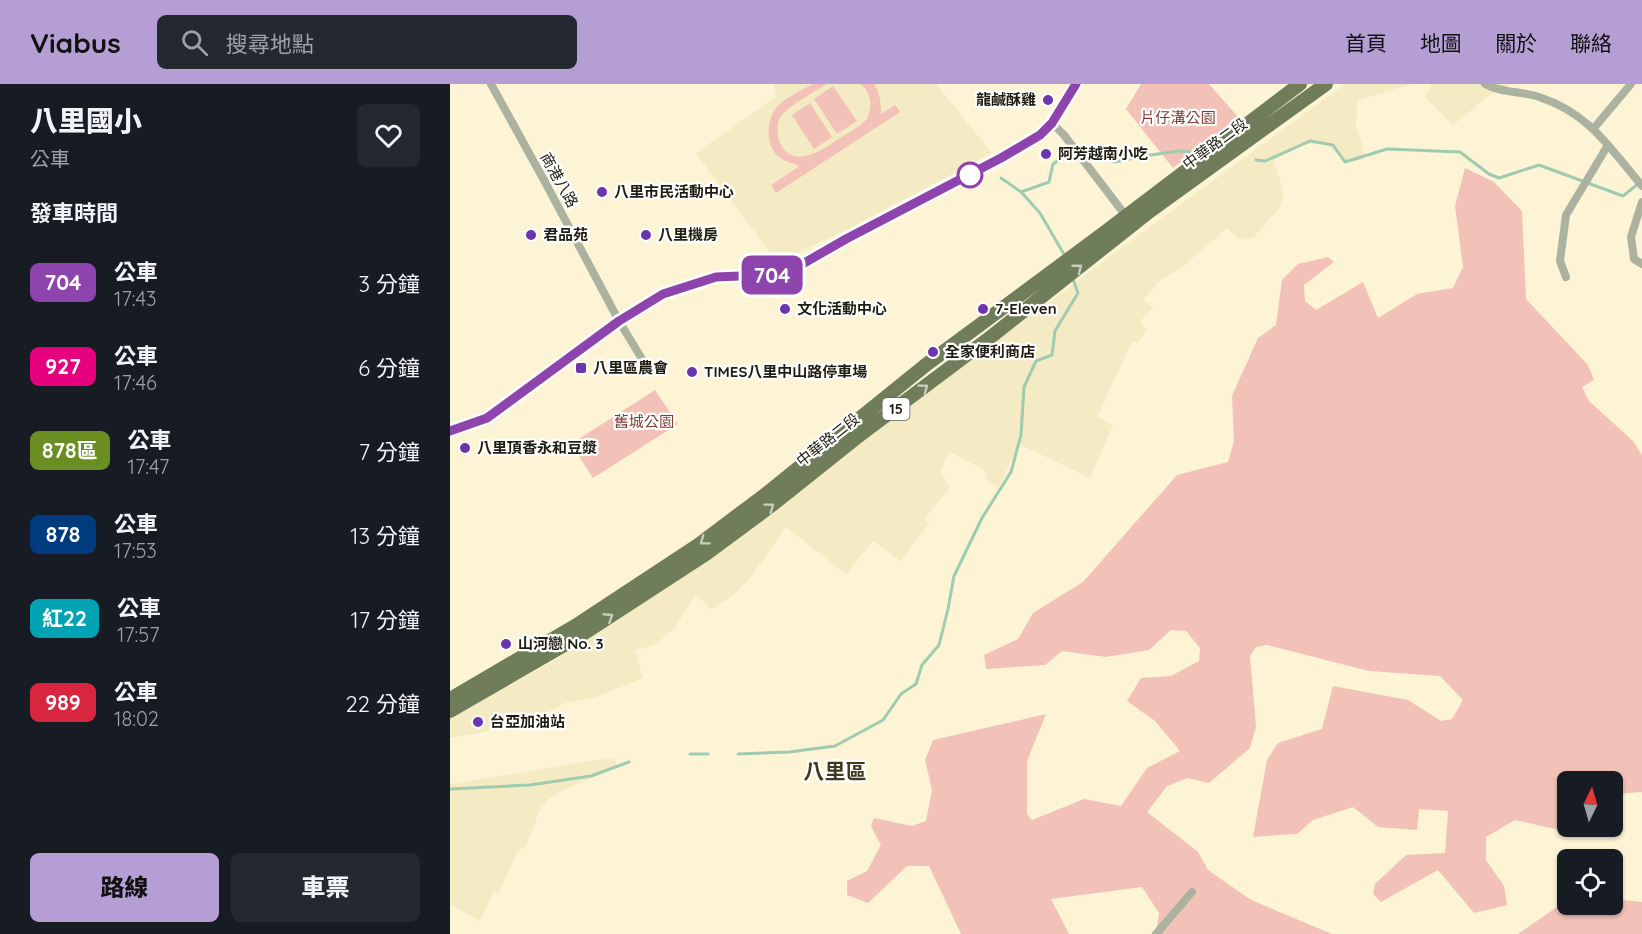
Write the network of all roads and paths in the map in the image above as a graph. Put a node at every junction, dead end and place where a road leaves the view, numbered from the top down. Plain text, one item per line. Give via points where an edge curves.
1 (490, 84) edge
2 (1076, 84) edge
3 (1300, 84) edge
4 (1326, 84) edge
5 (1485, 84) edge
6 (1631, 84) edge
7 (1052, 123) junction
8 (1594, 128) junction
9 (1608, 145) junction
10 (1217, 155) junction
11 (1642, 186) edge
12 (1642, 202) edge
13 (1129, 221) junction
14 (1642, 264) edge
15 (1566, 277) dead end
16 (619, 321) junction
17 (645, 364) dead end
18 (450, 431) edge
19 (450, 699) edge
20 (450, 711) edge
21 (1192, 892) dead end
22 (1156, 934) edge

1 - 16 street, 商港八路
2 - 7 main road
3 - 10 main road, 中華路二段 / 15
4 - 10 main road, 中華路二段 / 15
5 - 8 street via 1568,108
6 - 8 street
7 - 13 street
7 - 16 main road via 1040,135 1001,158 785,274 716,277 663,294
8 - 9 street
9 - 11 street
9 - 15 street via 1566,215 1560,261
10 - 13 main road, 中華路二段 / 15
12 - 14 street via 1631,237 1634,259
13 -> 19 main road, 中華路二段 / 15 via 927,364 699,545 574,626
20 -> 13 main road, 中華路二段 / 15 via 580,636 706,554 992,336
16 - 17 street, 商港八路
16 - 18 main road via 487,418
21 - 22 street

